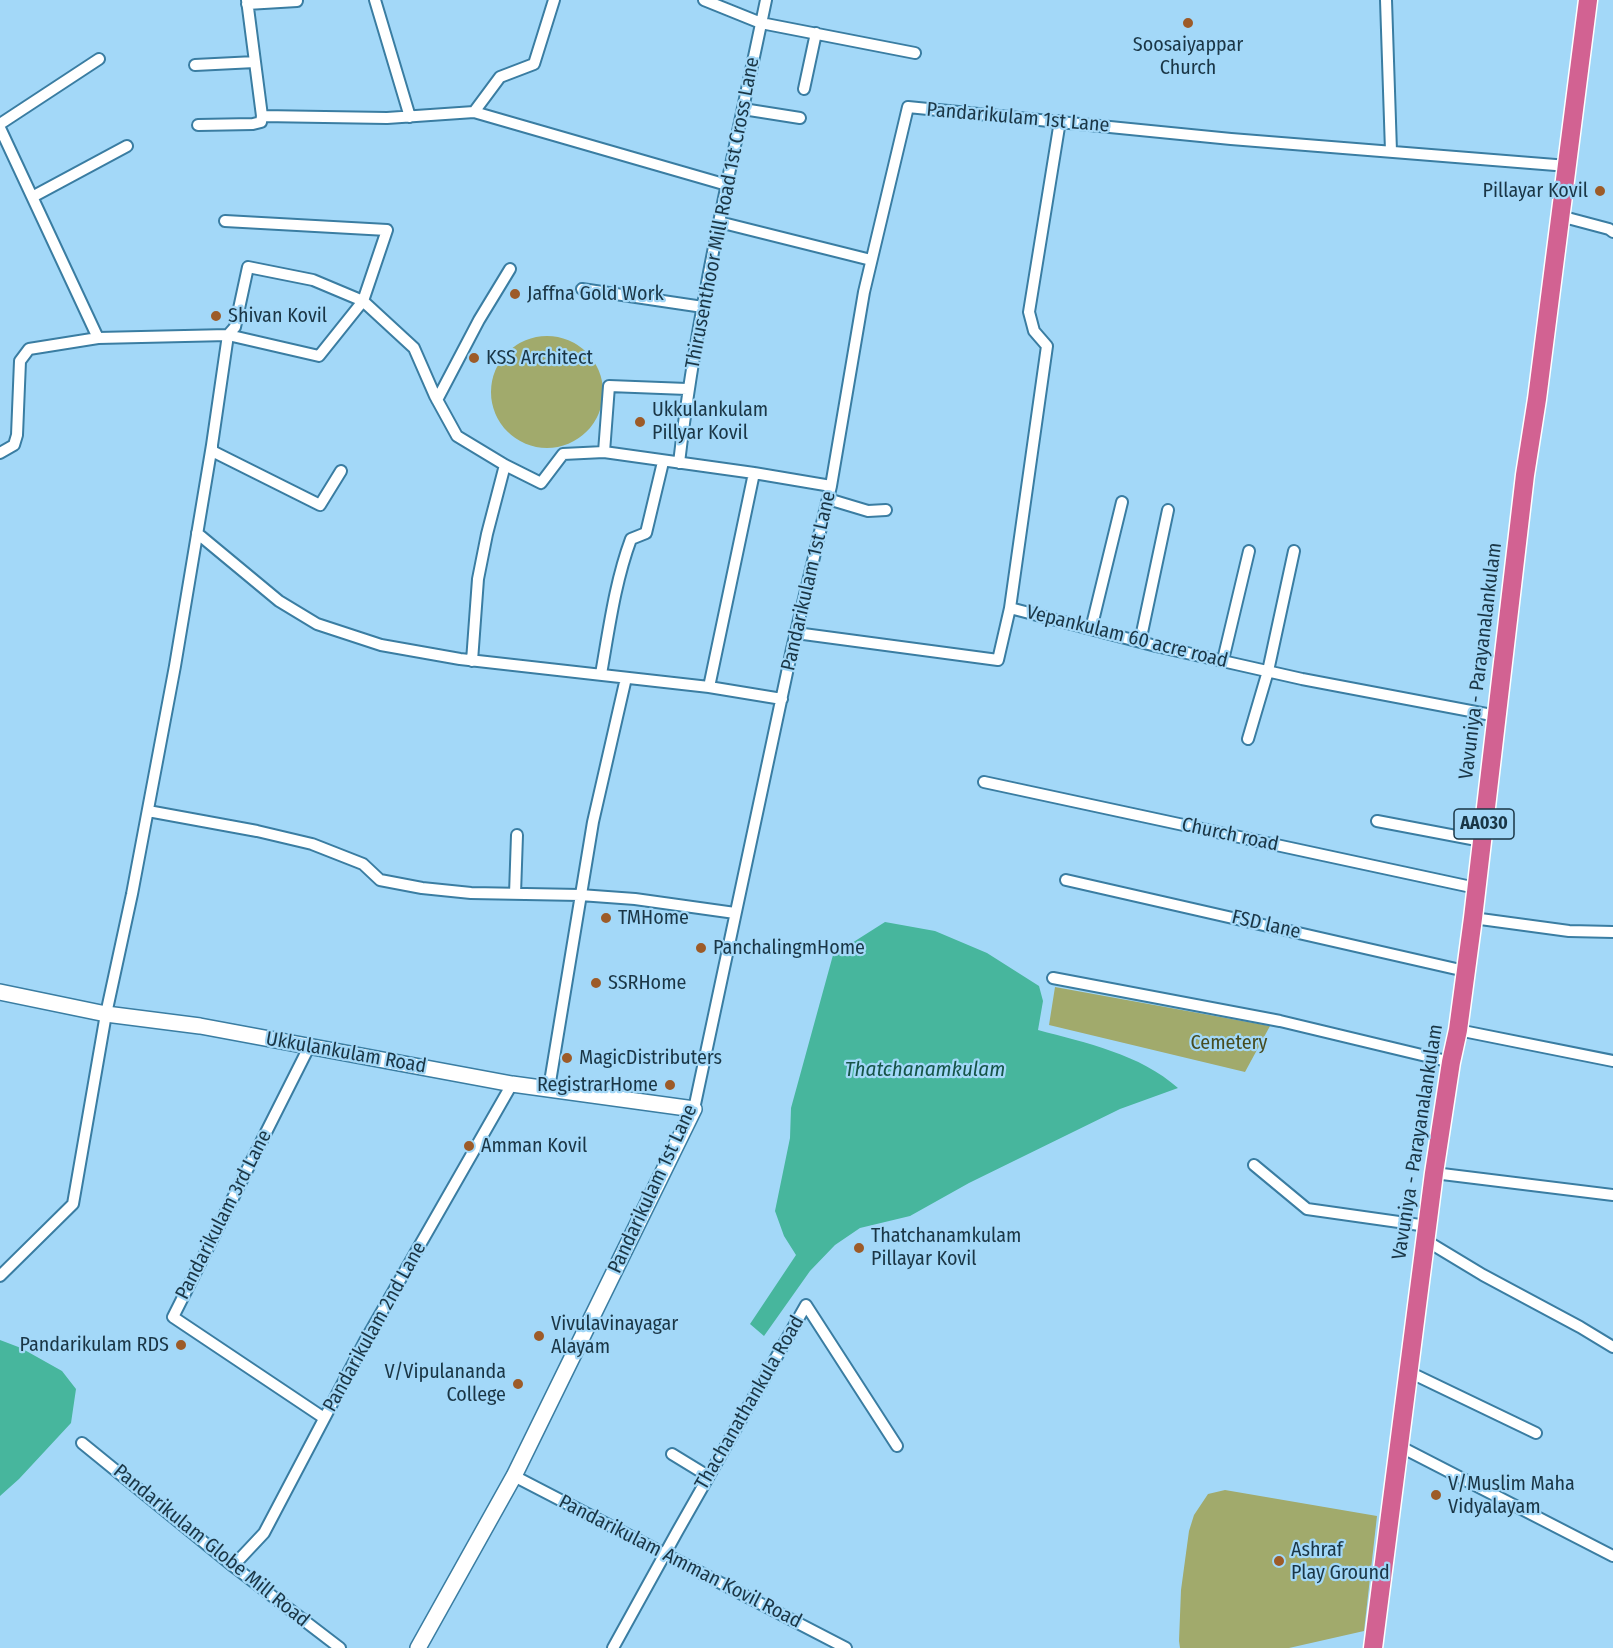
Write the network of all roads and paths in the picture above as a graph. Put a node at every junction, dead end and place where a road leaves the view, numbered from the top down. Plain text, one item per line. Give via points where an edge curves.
1 (375, 0) edge
2 (554, 0) edge
3 (704, 0) edge
4 (766, 0) edge
5 (1386, 0) edge
6 (1588, 0) edge
7 (297, 1) edge
8 (247, 2) edge
9 (761, 22) junction
10 (816, 33) junction
11 (915, 53) dead end
12 (99, 59) dead end
13 (255, 62) junction
14 (195, 65) dead end
15 (804, 89) dead end
16 (743, 109) junction
17 (474, 112) junction
18 (262, 116) junction
19 (410, 117) junction
20 (800, 118) dead end
21 (1060, 121) junction
22 (198, 125) dead end
23 (0, 126) edge
24 (127, 146) dead end
25 (1391, 151) junction
26 (1568, 166) junction
27 (727, 185) junction
28 (34, 196) junction
29 (1560, 216) junction
30 (225, 221) dead end
31 (719, 222) junction
32 (1613, 232) edge
33 (871, 260) junction
34 (510, 269) dead end
35 (582, 289) dead end
36 (363, 301) junction
37 (702, 307) junction
38 (228, 335) junction
39 (98, 338) junction
40 (687, 389) junction
41 (437, 400) junction
42 (212, 445) junction
43 (604, 452) junction
44 (0, 453) edge
45 (663, 462) junction
46 (679, 463) junction
47 (505, 465) junction
48 (341, 471) dead end
49 (754, 473) junction
50 (831, 486) junction
51 (828, 499) junction
52 (1122, 502) dead end
53 (886, 510) dead end
54 (1168, 510) dead end
55 (197, 533) junction
56 (1249, 551) dead end
57 (1294, 551) dead end
58 (1010, 608) junction
59 (1091, 629) junction
60 (796, 633) junction
61 (1140, 642) junction
62 (1223, 660) junction
63 (472, 661) junction
64 (1268, 671) junction
65 (601, 674) junction
66 (626, 678) junction
67 (709, 687) junction
68 (782, 699) junction
69 (1497, 716) junction
70 (1248, 740) dead end
71 (984, 782) dead end
72 (148, 811) junction
73 (1377, 821) dead end
74 (517, 835) dead end
75 (1482, 841) junction
76 (1066, 880) dead end
77 (1476, 888) junction
78 (515, 894) junction
79 (580, 895) junction
80 (735, 913) junction
81 (1473, 918) junction
82 (1613, 932) edge
83 (1465, 971) junction
84 (1053, 978) dead end
85 (0, 992) edge
86 (106, 1014) junction
87 (1458, 1030) junction
88 (309, 1047) junction
89 (1613, 1061) edge
90 (1451, 1062) junction
91 (512, 1084) junction
92 (549, 1088) junction
93 (694, 1109) junction
94 (1254, 1165) dead end
95 (1434, 1173) junction
96 (1613, 1195) edge
97 (1426, 1233) junction
98 (0, 1276) edge
99 (1613, 1347) edge
100 (1409, 1372) junction
101 (324, 1418) junction
102 (1536, 1433) dead end
103 (82, 1443) dead end
104 (897, 1446) dead end
105 (1399, 1446) junction
106 (672, 1454) dead end
107 (514, 1476) junction
108 (708, 1476) junction
109 (665, 1553) junction
110 (1613, 1556) edge
111 (233, 1566) junction
112 (340, 1648) edge
113 (418, 1648) edge
114 (613, 1648) edge
115 (846, 1648) edge
116 (1373, 1648) edge

1 - 19 street
2 - 17 street via 534,64 500,77
3 - 9 street
4 - 9 street, Thirusenthoor Mill Road 1st Cross Lane
5 - 25 street
6 - 26 highway, Vavuniya - Parayanalankulam / AA030
7 - 8 street
8 - 13 street
9 - 10 street
9 - 16 street, Thirusenthoor Mill Road 1st Cross Lane
10 - 11 street
10 - 15 street
12 - 23 street
13 - 14 street
13 - 18 street
16 - 20 street
16 - 27 street, Thirusenthoor Mill Road 1st Cross Lane
17 - 19 street
17 - 27 street
18 - 19 street
18 - 22 street via 261,122 253,124
21 - 25 street, Pandarikulam 1st Lane
21 - 33 street, Pandarikulam 1st Lane via 908,107
21 - 58 street via 1029,312 1034,331 1047,346
23 - 28 street
24 - 28 street
25 - 26 street, Pandarikulam 1st Lane
26 - 29 highway, Vavuniya - Parayanalankulam / AA030
27 - 31 street, Thirusenthoor Mill Road 1st Cross Lane
28 - 39 street
29 - 32 street
29 - 69 highway, Vavuniya - Parayanalankulam / AA030
30 - 36 street via 387,230
31 - 33 street
31 - 37 street, Thirusenthoor Mill Road 1st Cross Lane
33 - 50 street, Pandarikulam 1st Lane
34 - 41 street
35 - 37 street
36 - 38 street via 319,356
36 - 38 street via 314,280 248,267 235,327
36 - 41 street via 414,348
37 - 40 street, Thirusenthoor Mill Road 1st Cross Lane
38 - 39 street
38 - 42 street
39 - 44 street via 29,349 20,362 17,435 14,445
40 - 43 street via 609,386
40 - 46 street, Thirusenthoor Mill Road 1st Cross Lane
41 - 47 street via 458,436
42 - 48 street via 212,451 320,505
42 - 55 street
43 - 45 street
43 - 47 street via 562,454 542,483
45 - 46 street
45 - 65 street via 646,533 631,539 627,551
46 - 49 street
47 - 63 street via 478,579
49 - 50 street
49 - 67 street
50 - 51 street, Pandarikulam 1st Lane
51 - 53 street via 868,511
51 - 60 street, Pandarikulam 1st Lane
52 - 59 street
54 - 61 street
55 - 63 street via 279,601 317,624 381,645
55 - 72 street
56 - 62 street
57 - 64 street
58 - 59 street, Vepankulam 60 acre road
58 - 60 street, Vepankulam 60 acre road via 998,660
59 - 61 street, Vepankulam 60 acre road
60 - 68 street, Pandarikulam 1st Lane
61 - 62 street, Vepankulam 60 acre road
62 - 64 street, Vepankulam 60 acre road
63 - 65 street
64 - 69 street, Vepankulam 60 acre road
64 - 70 street
65 - 66 street
66 - 67 street
66 - 79 street
67 - 68 street
68 - 80 street, Pandarikulam 1st Lane
69 - 75 highway, Vavuniya - Parayanalankulam / AA030
71 - 77 street, Church road
72 - 78 street via 312,844 363,864 380,880 471,893
72 - 86 street
73 - 75 street
74 - 78 street
75 - 77 highway, Vavuniya - Parayanalankulam / AA030
76 - 83 street, FSD lane
77 - 81 highway, Vavuniya - Parayanalankulam / AA030
78 - 79 street
79 - 80 street
79 - 92 street
80 - 93 street, Pandarikulam 1st Lane
81 - 82 street via 1569,931
81 - 83 highway, Vavuniya - Parayanalankulam / AA030
83 - 87 highway, Vavuniya - Parayanalankulam / AA030
84 - 90 street via 1280,1021
85 - 86 street, Ukkulankulam Road
86 - 88 street, Ukkulankulam Road via 200,1026
86 - 98 street via 73,1204
87 - 89 street
87 - 90 highway, Vavuniya - Parayanalankulam / AA030
88 - 91 street, Ukkulankulam Road
88 - 101 street, Pandarikulam 3rd Lane via 173,1317
90 - 95 highway, Vavuniya - Parayanalankulam / AA030
91 - 92 street, Ukkulankulam Road
91 - 101 street, Pandarikulam 2nd Lane
92 - 93 street, Ukkulankulam Road
93 - 107 street, Pandarikulam 1st Lane
94 - 97 street via 1307,1209
95 - 96 street
95 - 97 highway, Vavuniya - Parayanalankulam / AA030
97 - 99 street via 1483,1275
97 - 100 highway, Vavuniya - Parayanalankulam / AA030
100 - 102 street
100 - 105 highway, Vavuniya - Parayanalankulam / AA030
101 - 111 street, Pandarikulam 2nd Lane via 264,1533
103 - 111 street, Pandarikulam Globe Mill Road
104 - 108 street, Thachanathankula Road via 806,1305
105 - 110 street
105 - 116 highway, Vavuniya - Parayanalankulam / AA030
106 - 108 street
107 - 109 street, Pandarikulam Amman Kovil Road
107 - 113 street, Pandarikulam 1st Lane
108 - 109 street, Thachanathankula Road
109 - 114 street, Thachanathankula Road
109 - 115 street, Pandarikulam Amman Kovil Road
111 - 112 street, Pandarikulam Globe Mill Road

